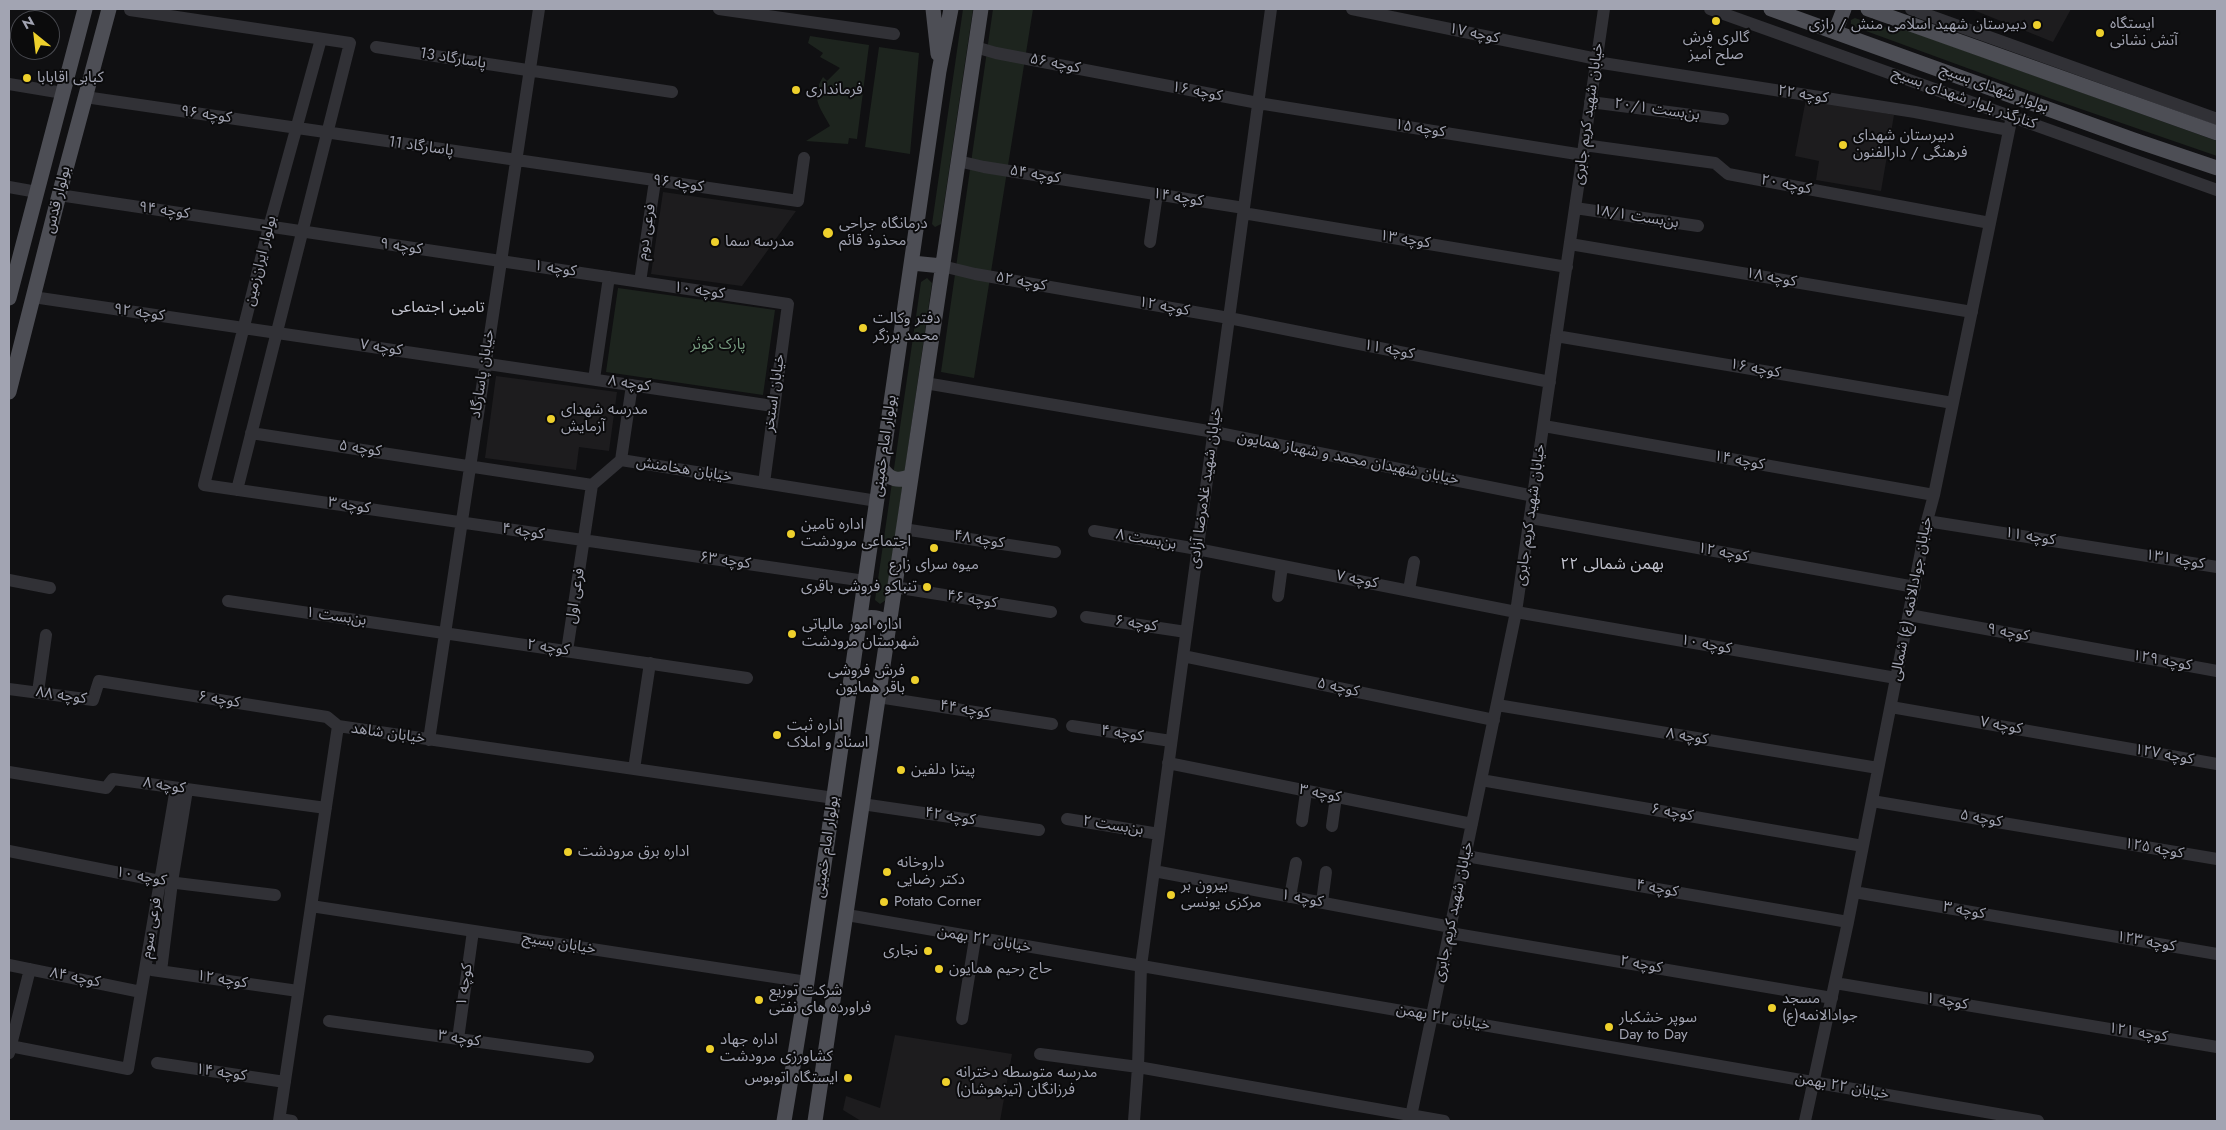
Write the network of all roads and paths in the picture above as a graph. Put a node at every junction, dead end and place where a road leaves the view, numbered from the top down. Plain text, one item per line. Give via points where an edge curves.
1 (85, 9) edge
2 (109, 9) edge
3 (539, 9) edge
4 (726, 9) edge
5 (932, 9) edge
6 (951, 9) edge
7 (981, 9) edge
8 (1271, 9) edge
9 (1352, 9) edge
10 (1604, 9) edge
11 (1710, 9) edge
12 (1771, 9) edge
13 (1844, 9) edge
14 (1868, 9) edge
15 (1911, 9) edge
16 (130, 10) edge
17 (1836, 32) junction
18 (894, 34) dead end
19 (321, 39) junction
20 (376, 47) dead end
21 (975, 47) junction
22 (1903, 56) junction
23 (1596, 61) junction
24 (529, 70) junction
25 (940, 71) junction
26 (1136, 80) joint
27 (2117, 83) junction
28 (9, 84) edge
29 (1926, 85) junction
30 (672, 92) dead end
31 (63, 93) junction
32 (85, 97) junction
33 (1590, 102) junction
34 (1258, 103) junction
35 (2141, 106) junction
36 (2012, 116) junction
37 (1723, 119) dead end
38 (2217, 119) edge
39 (296, 128) junction
40 (2010, 130) junction
41 (328, 133) junction
42 (2217, 133) edge
43 (2134, 140) junction
44 (2090, 144) junction
45 (1583, 150) junction
46 (804, 158) dead end
47 (515, 161) junction
48 (958, 161) junction
49 (2217, 168) edge
50 (655, 181) junction
51 (9, 188) edge
52 (1112, 188) joint
53 (2217, 190) edge
54 (37, 192) junction
55 (59, 194) junction
56 (1158, 194) junction
57 (1575, 208) junction
58 (1244, 211) junction
59 (1990, 224) junction
60 (1698, 226) dead end
61 (269, 227) junction
62 (302, 232) junction
63 (1150, 242) dead end
64 (1570, 244) junction
65 (500, 261) junction
66 (912, 264) junction
67 (942, 266) junction
68 (1567, 267) junction
69 (609, 277) junction
70 (640, 282) junction
71 (10, 292) edge
72 (33, 296) junction
73 (1100, 296) joint
74 (788, 304) joint
75 (1972, 312) junction
76 (1229, 318) junction
77 (244, 328) junction
78 (277, 332) junction
79 (1556, 336) junction
80 (485, 363) junction
81 (594, 379) junction
82 (1550, 382) junction
83 (925, 383) junction
84 (632, 385) junction
85 (9, 392) edge
86 (1953, 403) junction
87 (773, 406) junction
88 (1544, 426) junction
89 (1214, 432) junction
90 (251, 433) junction
91 (621, 460) junction
92 (470, 465) junction
93 (882, 468) junction
94 (911, 476) junction
95 (764, 483) junction
96 (204, 485) joint
97 (592, 485) junction
98 (237, 490) junction
99 (1934, 495) junction
100 (1534, 496) junction
101 (877, 500) junction
102 (1530, 518) junction
103 (1927, 521) junction
104 (461, 523) junction
105 (903, 529) junction
106 (1094, 531) dead end
107 (584, 540) junction
108 (1197, 549) junction
109 (1054, 552) dead end
110 (2132, 554) joint
111 (1414, 562) dead end
112 (1282, 566) junction
113 (2217, 567) edge
114 (9, 580) edge
115 (865, 581) junction
116 (894, 587) junction
117 (1915, 587) junction
118 (50, 588) dead end
119 (1409, 590) junction
120 (1278, 596) dead end
121 (228, 601) dead end
122 (1051, 612) dead end
123 (1516, 612) junction
124 (1910, 615) junction
125 (1086, 617) dead end
126 (860, 619) junction
127 (888, 623) junction
128 (445, 632) junction
129 (1186, 632) junction
130 (46, 635) dead end
131 (567, 651) junction
132 (2107, 651) joint
133 (1183, 656) junction
134 (650, 663) junction
135 (2217, 671) edge
136 (747, 678) dead end
137 (1896, 678) junction
138 (98, 681) joint
139 (9, 689) edge
140 (38, 692) junction
141 (878, 696) junction
142 (1497, 705) junction
143 (1890, 707) junction
144 (1494, 720) junction
145 (1052, 724) dead end
146 (338, 726) junction
147 (1072, 726) dead end
148 (429, 740) junction
149 (1171, 741) junction
150 (2111, 745) joint
151 (1168, 763) junction
152 (2217, 764) edge
153 (1878, 768) junction
154 (634, 769) junction
155 (9, 772) edge
156 (1481, 780) junction
157 (182, 789) junction
158 (1306, 792) junction
159 (1336, 797) junction
160 (834, 798) junction
161 (1872, 801) junction
162 (862, 804) junction
163 (326, 808) junction
164 (1067, 819) dead end
165 (1302, 820) dead end
166 (1472, 824) junction
167 (1332, 826) dead end
168 (1039, 830) dead end
169 (1159, 834) junction
170 (2091, 838) joint
171 (1863, 846) junction
172 (9, 852) edge
173 (1466, 856) junction
174 (2217, 859) edge
175 (1296, 863) dead end
176 (1154, 871) junction
177 (1326, 872) dead end
178 (166, 882) junction
179 (1854, 892) junction
180 (275, 895) dead end
181 (1290, 897) junction
182 (1322, 902) junction
183 (311, 906) junction
184 (847, 915) junction
185 (1848, 922) junction
186 (1450, 930) junction
187 (2075, 930) joint
188 (473, 931) junction
189 (975, 939) junction
190 (2217, 954) edge
191 (9, 965) edge
192 (1141, 966) junction
193 (30, 969) junction
194 (145, 969) junction
195 (161, 970) junction
196 (807, 982) junction
197 (1835, 983) junction
198 (298, 991) junction
199 (141, 992) junction
200 (1832, 998) junction
201 (1432, 1016) junction
202 (962, 1019) dead end
203 (2059, 1020) joint
204 (329, 1021) dead end
205 (458, 1039) junction
206 (2217, 1046) edge
207 (9, 1050) edge
208 (1040, 1054) dead end
209 (588, 1057) dead end
210 (157, 1063) dead end
211 (1138, 1068) junction
212 (285, 1082) junction
213 (1813, 1082) junction
214 (1411, 1118) edge
215 (284, 1121) edge
216 (784, 1121) edge
217 (815, 1121) edge
218 (1134, 1121) edge
219 (1444, 1121) edge
220 (1805, 1121) edge
221 (2038, 1121) edge

1 - 31 main road, بولوار قدس
2 - 32 main road, بولوار قدس
3 - 24 street, خیابان پاسارگاد
4 - 18 street
5 - 25 main road
6 - 25 main road, بولوار امام خمینی
7 - 21 main road, بولوار امام خمینی
8 - 34 street, خیابان شهید غلامرضا آزادی
9 - 23 street, کوچه ۱۷
10 - 23 street, خیابان شهید کریم جابری
11 - 29 street, کنارگذر بلوار شهدای بسیج
12 - 17 main road, بولوار شهدای بسیج
13 - 17 main road
14 - 35 main road
15 - 27 street
16 - 19 street
17 - 22 main road, بولوار شهدای بسیج
19 - 39 street, بولوار ایران‌زمین
19 - 41 street via 350,43
20 - 24 street, پاسارگاد 13
21 - 26 street, کوچه ۵۶
21 - 48 main road, بولوار امام خمینی
22 - 29 street
22 - 43 main road, بولوار شهدای بسیج
23 - 33 street, خیابان شهید کریم جابری
23 - 40 street, کوچه ۲۲
24 - 30 street, پاسارگاد 13
24 - 47 street, خیابان پاسارگاد
25 - 66 main road, بولوار امام خمینی
26 - 34 street, کوچه ۱۶
27 - 35 street
27 - 38 street
28 - 31 street
29 - 36 street, کنارگذر بلوار شهدای بسیج
31 - 54 main road, بولوار قدس
32 - 39 street, کوچه ۹۶
32 - 55 main road, بولوار قدس
33 - 37 street, بن‌بست ۲۰/۱
33 - 45 street, خیابان شهید کریم جابری
34 - 45 street, کوچه ۱۵
34 - 58 street, خیابان شهید غلامرضا آزادی
35 - 42 main road
36 - 40 street, خیابان جوادالائمه (ع) شمالی
36 - 44 street, کنارگذر بلوار شهدای بسیج
39 - 41 street, کوچه ۹۶
39 - 61 street, بولوار ایران‌زمین
40 - 59 street, خیابان جوادالائمه (ع) شمالی
41 - 47 street, پاسارگاد 11
41 - 62 street
43 - 44 street
43 - 49 main road, بولوار شهدای بسیج
44 - 53 street, کنارگذر بلوار شهدای بسیج
45 - 57 street, خیابان شهید کریم جابری
45 - 59 street, کوچه ۲۰ via 1715,163 1728,174
46 - 50 street, کوچه ۹۶ via 798,201
47 - 50 street, کوچه ۹۶
47 - 65 street, خیابان پاسارگاد
48 - 52 street, کوچه ۵۴
48 - 67 main road, بولوار امام خمینی
50 - 70 street, فرعی دوم
51 - 54 street
52 - 56 street, کوچه ۱۴
54 - 71 main road, بولوار قدس
55 - 61 street, کوچه ۹۴
55 - 72 main road, بولوار قدس
56 - 58 street, کوچه ۱۴
56 - 63 street
57 - 60 street, بن‌بست ۱۸/۱
57 - 64 street, خیابان شهید کریم جابری
58 - 68 street, کوچه ۱۳
58 - 76 street, خیابان شهید غلامرضا آزادی
59 - 75 street, خیابان جوادالائمه (ع) شمالی
61 - 62 street, کوچه ۹۴
61 - 77 street, بولوار ایران‌زمین
62 - 65 street, کوچه ۹
62 - 78 street
64 - 68 street, خیابان شهید کریم جابری
64 - 75 street, کوچه ۱۸
65 - 69 street, کوچه ۱
65 - 80 street, خیابان پاسارگاد
66 - 67 main road
66 - 93 main road, بولوار امام خمینی
67 - 73 street, کوچه ۵۲
67 - 83 main road, بولوار امام خمینی
68 - 79 street, خیابان شهید کریم جابری
69 - 70 street, کوچه ۱۰
69 - 81 street
70 - 74 street, کوچه ۱۰
72 - 77 street, کوچه ۹۲
72 - 85 main road, بولوار قدس
73 - 76 street, کوچه ۱۲
74 - 87 street, خیابان استخر
75 - 86 street, خیابان جوادالائمه (ع) شمالی
76 - 82 street, کوچه ۱۱
76 - 89 street, خیابان شهید غلامرضا آزادی
77 - 78 street, کوچه ۹۲
77 - 96 street, بولوار ایران‌زمین
78 - 80 street, کوچه ۷
78 - 90 street
79 - 82 street, خیابان شهید کریم جابری
79 - 86 street, کوچه ۱۶
80 - 81 street, کوچه ۸
80 - 92 street, خیابان پاسارگاد
81 - 84 street, کوچه ۸
82 - 88 street, خیابان شهید کریم جابری
83 - 89 street, خیابان شهیدان محمد و شهباز همایون
83 - 94 main road, بولوار امام خمینی
84 - 87 street, کوچه ۸
84 - 91 street
86 - 99 street, خیابان جوادالائمه (ع) شمالی
87 - 95 street, خیابان استخر
88 - 99 street, کوچه ۱۴
88 - 100 street, خیابان شهید کریم جابری
89 - 100 street, خیابان شهیدان محمد و شهباز همایون
89 - 108 street, خیابان شهید غلامرضا آزادی
90 - 92 street, کوچه ۵
90 - 98 street
91 - 95 street, خیابان هخامنش
91 - 97 street, خیابان هخامنش
92 - 97 street
92 - 104 street, خیابان پاسارگاد
93 - 94 main road via 894,479
93 - 101 main road, بولوار امام خمینی
94 - 105 main road, بولوار امام خمینی
95 - 101 street, خیابان هخامنش
96 - 98 street, کوچه ۳
97 - 107 street
98 - 104 street, کوچه ۳
99 - 103 street, خیابان جوادالائمه (ع) شمالی
100 - 102 street, خیابان شهید کریم جابری
101 - 115 main road, بولوار امام خمینی
102 - 117 street, کوچه ۱۲
102 - 123 street, خیابان شهید کریم جابری
103 - 110 street, کوچه ۱۱
103 - 117 street, خیابان جوادالائمه (ع) شمالی
104 - 107 street, کوچه ۴
104 - 128 street, خیابان پاسارگاد
105 - 109 street, کوچه ۴۸
105 - 116 main road, بولوار امام خمینی
106 - 108 street, بن‌بست ۸
107 - 115 street, کوچه ۶۳
107 - 131 street, فرعی اول
108 - 112 street, کوچه ۷
108 - 129 street, خیابان شهید غلامرضا آزادی
110 - 113 street, کوچه ۱۳۱
111 - 119 street
112 - 119 street, کوچه ۷
112 - 120 street
114 - 118 street
115 - 126 main road, بولوار امام خمینی
116 - 122 street, کوچه ۴۶
116 - 127 main road, بولوار امام خمینی
117 - 124 street, خیابان جوادالائمه (ع) شمالی
119 - 123 street, کوچه ۷
121 - 128 street, بن‌بست ۱
123 - 137 street, کوچه ۱۰
123 - 142 street, خیابان شهید کریم جابری
124 - 132 street, کوچه ۹
124 - 137 street, خیابان جوادالائمه (ع) شمالی
125 - 129 street, کوچه ۶
126 - 127 main road via 870,616
126 - 160 main road, بولوار امام خمینی
127 - 141 main road, بولوار امام خمینی
128 - 131 street, کوچه ۲
128 - 148 street, خیابان پاسارگاد
129 - 133 street, خیابان شهید غلامرضا آزادی
130 - 140 street
131 - 134 street, کوچه ۲
132 - 135 street, کوچه ۱۲۹
133 - 144 street, کوچه ۵
133 - 149 street, خیابان شهید غلامرضا آزادی
134 - 136 street, کوچه ۲
134 - 154 street
137 - 143 street, خیابان جوادالائمه (ع) شمالی
138 - 140 street, کوچه ۸۸ via 93,700
138 - 146 street, کوچه ۶ via 327,717
139 - 140 street, کوچه ۸۸
141 - 145 street, کوچه ۴۴
141 - 162 main road, بولوار امام خمینی
142 - 144 street, خیابان شهید کریم جابری
142 - 153 street, کوچه ۸
143 - 150 street, کوچه ۷
143 - 153 street, خیابان جوادالائمه (ع) شمالی
144 - 156 street, خیابان شهید کریم جابری
146 - 148 street, خیابان شاهد
146 - 163 street, خیابان شاهد
147 - 149 street, کوچه ۴
148 - 154 street, خیابان شاهد
149 - 151 street, خیابان شهید غلامرضا آزادی
150 - 152 street, کوچه ۱۲۷
151 - 158 street, کوچه ۳
151 - 169 street, خیابان شهید غلامرضا آزادی
153 - 161 street, خیابان جوادالائمه (ع) شمالی
154 - 160 street, خیابان شاهد
155 - 157 street, کوچه ۸ via 106,788 113,779
156 - 166 street, خیابان شهید کریم جابری
156 - 171 street, کوچه ۶
157 - 163 street, کوچه ۸
157 - 178 street, فرعی سوم
158 - 159 street, کوچه ۳
158 - 165 street
159 - 166 street, کوچه ۳
159 - 167 street
160 - 196 main road, بولوار امام خمینی
161 - 170 street, کوچه ۵
161 - 171 street, خیابان جوادالائمه (ع) شمالی
162 - 168 street, کوچه ۴۲
162 - 184 main road, بولوار امام خمینی
163 - 183 street, خیابان شاهد
164 - 169 street, بن‌بست ۲
166 - 173 street, خیابان شهید کریم جابری
169 - 176 street, خیابان شهید غلامرضا آزادی
170 - 174 street, کوچه ۱۲۵
171 - 179 street, خیابان جوادالائمه (ع) شمالی
172 - 178 street, کوچه ۱۰
173 - 185 street, کوچه ۴
173 - 186 street, خیابان شهید کریم جابری
175 - 181 street
176 - 181 street, کوچه ۱
176 - 192 street, خیابان شهید غلامرضا آزادی
177 - 182 street
178 - 180 street, کوچه ۱۰
178 - 194 street, فرعی سوم
178 - 195 street, فرعی سوم
179 - 185 street, خیابان جوادالائمه (ع) شمالی
179 - 187 street, کوچه ۳
181 - 182 street, کوچه ۱
182 - 186 street, کوچه ۱
183 - 188 street, خیابان بسیج
183 - 198 street, خیابان شاهد
184 - 189 street, خیابان ۲۲ بهمن
184 - 217 main road, بولوار امام خمینی
185 - 197 street, خیابان جوادالائمه (ع) شمالی
186 - 200 street, کوچه ۲
186 - 201 street, خیابان شهید کریم جابری
187 - 190 street, کوچه ۱۲۳
188 - 196 street, خیابان بسیج
188 - 205 street, کوچه ۱
189 - 192 street, خیابان ۲۲ بهمن
189 - 202 street
191 - 193 street, کوچه ۸۴
192 - 201 street, خیابان ۲۲ بهمن
192 - 211 street, خیابان شهید غلامرضا آزادی
193 - 199 street, کوچه ۸۴
193 - 207 street
194 - 195 street, کوچه ۱۲
194 - 199 street, فرعی سوم
195 - 198 street, کوچه ۱۲
196 - 216 main road, بولوار امام خمینی
197 - 200 street, خیابان جوادالائمه (ع) شمالی
197 - 203 street, کوچه ۱
198 - 212 street, خیابان شاهد
199 - 207 street, فرعی سوم via 128,1069
200 - 213 street, خیابان جوادالائمه (ع) شمالی
201 - 213 street, خیابان ۲۲ بهمن
201 - 214 street, خیابان شهید کریم جابری
203 - 206 street, کوچه ۱۲۱
204 - 205 street, کوچه ۳
205 - 209 street, کوچه ۳
208 - 211 street
210 - 212 street, کوچه ۱۴
211 - 214 street
211 - 218 street, خیابان شهید غلامرضا آزادی
212 - 215 street, خیابان شاهد
213 - 220 street, خیابان جوادالائمه (ع) شمالی
213 - 221 street, خیابان ۲۲ بهمن
214 - 219 street

